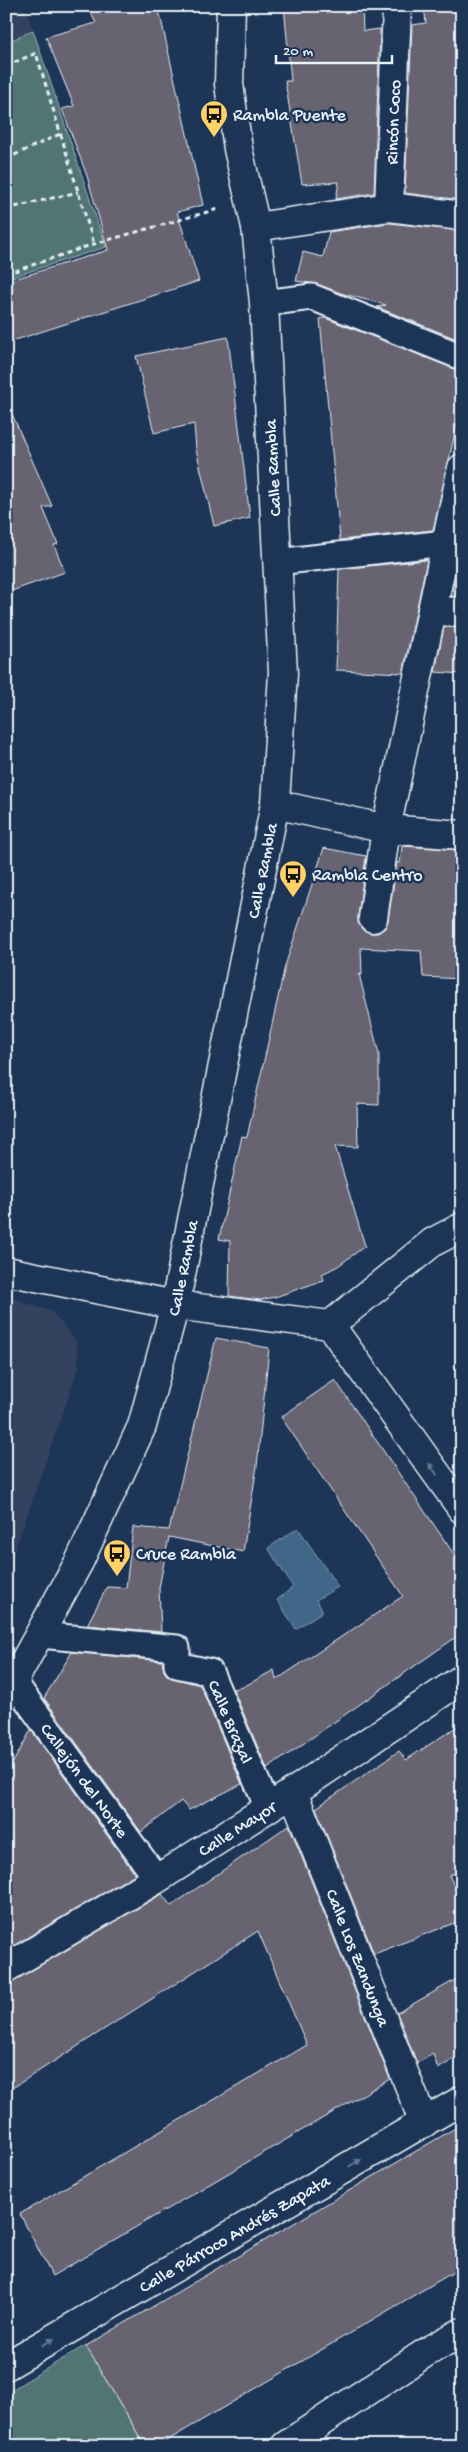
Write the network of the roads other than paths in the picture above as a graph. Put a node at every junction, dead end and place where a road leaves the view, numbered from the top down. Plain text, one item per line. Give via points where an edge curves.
1 (230, 6) edge
2 (397, 6) edge
3 (389, 207) junction
4 (462, 216) edge
5 (256, 228) junction
6 (264, 303) junction
7 (462, 357) edge
8 (460, 482) edge
9 (445, 542) junction
10 (277, 562) junction
11 (432, 610) junction
12 (462, 613) edge
13 (275, 804) junction
14 (386, 829) junction
15 (462, 835) edge
16 (374, 918) dead end
17 (462, 1227) edge
18 (6, 1271) edge
19 (175, 1305) junction
20 (330, 1325) junction
21 (462, 1509) edge
22 (40, 1635) junction
23 (462, 1678) edge
24 (10, 1688) edge
25 (293, 1792) junction
26 (268, 1808) junction
27 (157, 1879) junction
28 (6, 1968) edge
29 (462, 2100) edge
30 (424, 2123) junction
31 (462, 2332) edge
32 (6, 2366) edge
33 (285, 2446) edge

1 - 5 street, Calle Rambla via 229,84 238,148
2 - 3 street, Rincón Coco
3 - 4 street
3 - 5 street
5 - 6 street, Calle Rambla
6 - 7 street via 312,297
6 - 10 street, Calle Rambla
8 - 9 street
9 - 10 street
9 - 11 street
10 - 13 street, Calle Rambla via 283,673
11 - 12 street
11 - 14 street
13 - 14 street
13 - 19 street, Calle Rambla
14 - 15 street
14 - 16 street
17 - 20 street via 433,1242
18 - 19 street
19 - 20 street
19 - 22 street, Calle Rambla via 142,1426 79,1562
21 -> 20 street
22 - 24 street, Calle Rambla
22 - 26 street, Calle Brazal via 178,1648 177,1665 210,1672
23 - 25 street, Calle Mayor
24 - 27 street, Callejón del Norte
25 - 26 street, Calle Mayor
25 - 30 street, Calle Los Zandunga
26 - 27 street, Calle Mayor
27 - 28 street, Calle Mayor
29 - 30 street, Calle Párroco Andrés Zapata
32 -> 30 street, Calle Párroco Andrés Zapata
31 - 33 street

